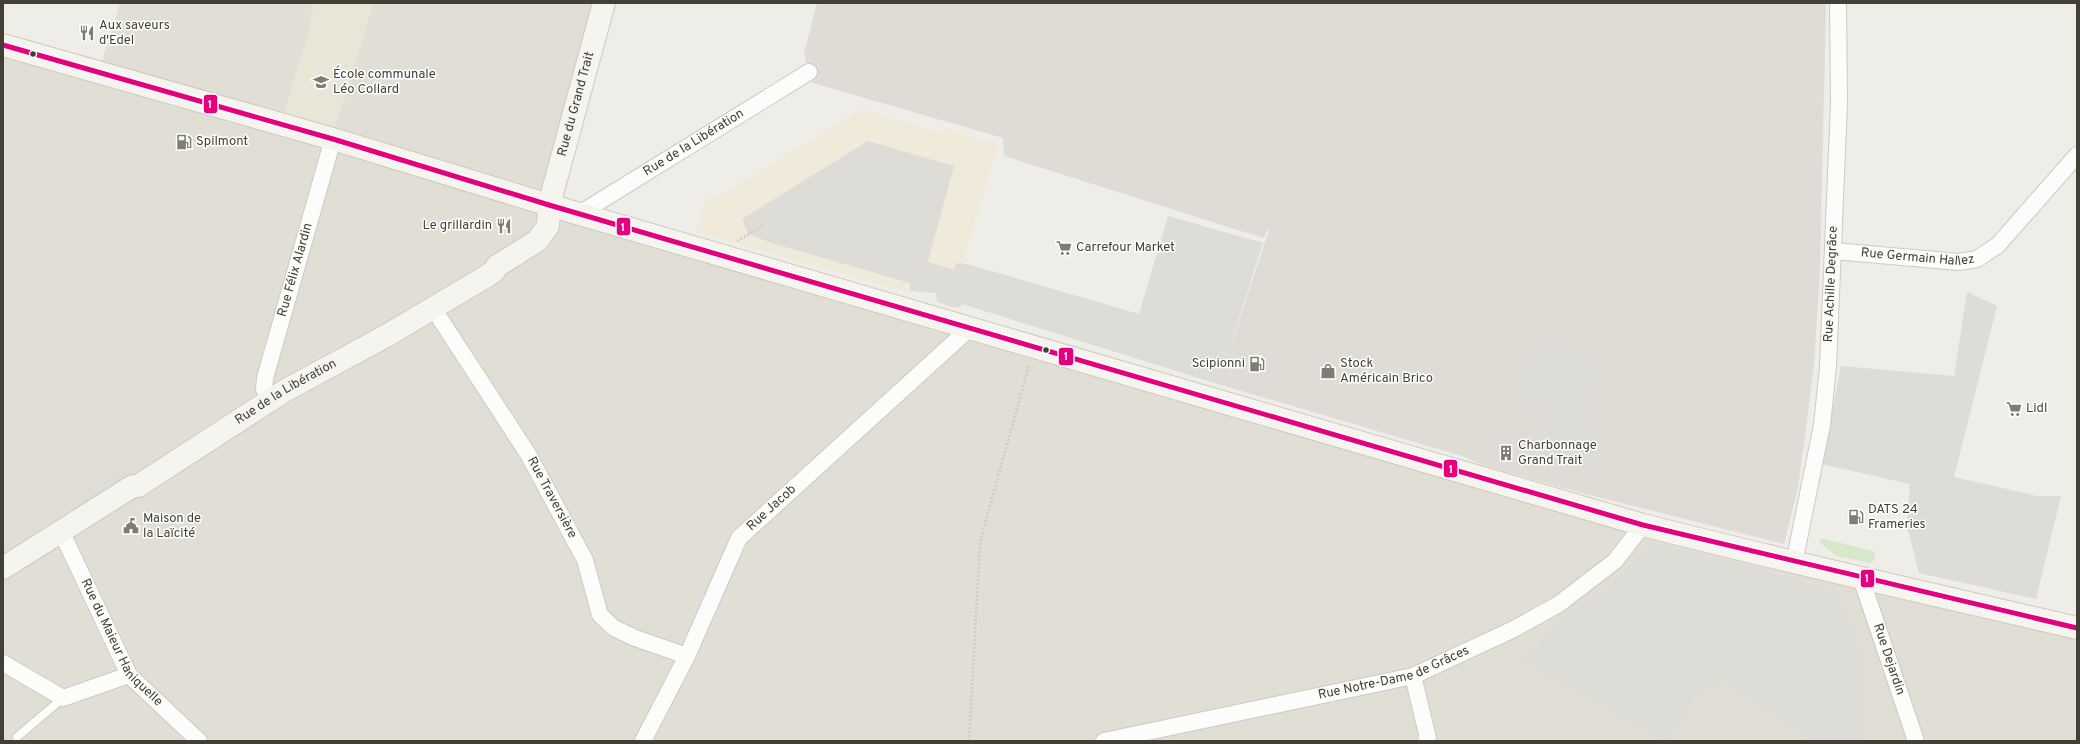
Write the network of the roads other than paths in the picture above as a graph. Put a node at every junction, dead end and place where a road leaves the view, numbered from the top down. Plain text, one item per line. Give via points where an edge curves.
1 (604, 3) edge
2 (1838, 3) edge
3 (3, 45) edge
4 (809, 72) dead end
5 (333, 139) junction
6 (2077, 155) edge
7 (549, 205) junction
8 (579, 214) junction
9 (1834, 251) junction
10 (433, 308) junction
11 (970, 328) junction
12 (268, 401) junction
13 (1643, 525) junction
14 (60, 531) junction
15 (1794, 563) junction
16 (3, 568) edge
17 (1861, 578) junction
18 (2077, 628) edge
19 (687, 656) junction
20 (3, 663) edge
21 (129, 675) junction
22 (1413, 676) junction
23 (63, 698) junction
24 (17, 736) dead end
25 (1429, 740) edge
26 (200, 741) edge
27 (643, 741) edge
28 (1104, 741) edge
29 (1916, 741) edge

1 - 7 main road, Rue du Grand Trait
2 - 9 street, Rue Achille Degrâce via 1839,103
3 - 5 main road
4 - 8 street, Rue de la Libération
5 - 7 main road
5 - 12 street, Rue Félix Alardin via 265,378 264,389
6 - 9 street, Rue Germain Hallez via 1998,245 1977,259 1959,262
7 - 8 main road
7 - 10 main road, Rue de la Libération via 548,226 537,241
8 - 11 main road
9 - 15 street, Rue Achille Degrâce via 1822,425
10 - 12 main road, Rue de la Libération
10 - 19 street, Rue Traversière via 532,460 585,560 600,615 614,628 635,638
11 - 13 main road
11 - 19 street, Rue Jacob via 739,538
12 - 14 main road, Rue de la Libération via 138,486 133,486
13 - 15 main road
13 - 22 street, Rue Notre-Dame de Grâces via 1615,561 1559,604 1514,629
14 - 16 main road, Rue de la Libération
14 - 21 street, Rue du Maieur Haniquelle
15 - 17 main road
17 - 18 main road
17 - 29 street, Rue Dejardin
19 - 27 street, Rue Jacob
20 - 23 street
21 - 23 street
21 - 26 street, Rue du Maieur Haniquelle
22 - 25 street
22 - 28 street, Rue Notre-Dame de Grâces
23 - 24 lane

